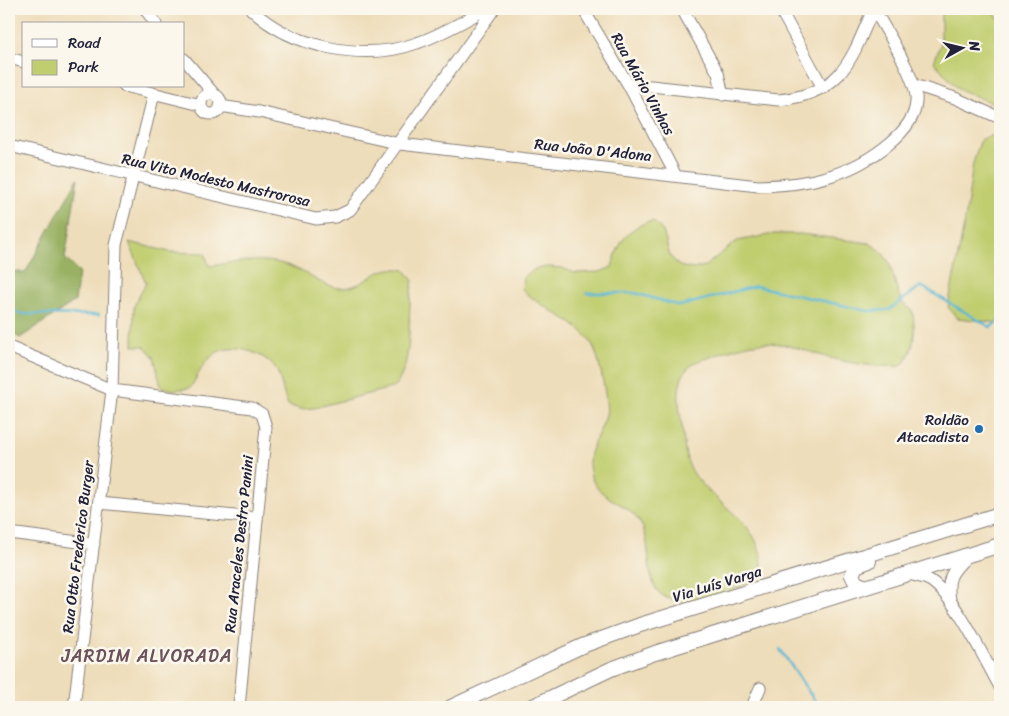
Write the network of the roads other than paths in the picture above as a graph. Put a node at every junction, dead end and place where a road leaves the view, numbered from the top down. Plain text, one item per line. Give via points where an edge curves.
1 (144, 9) edge
2 (251, 9) edge
3 (486, 9) edge
4 (494, 9) edge
5 (583, 9) edge
6 (682, 9) edge
7 (780, 9) edge
8 (874, 9) edge
9 (154, 22) edge
10 (9, 58) edge
11 (185, 60) edge
12 (22, 61) edge
13 (914, 85) junction
14 (629, 86) junction
15 (132, 88) edge
16 (823, 88) junction
17 (154, 94) junction
18 (214, 94) junction
19 (723, 95) junction
20 (201, 105) junction
21 (220, 106) junction
22 (1000, 118) edge
23 (400, 144) junction
24 (9, 146) edge
25 (675, 174) junction
26 (132, 176) junction
27 (9, 347) edge
28 (112, 390) junction
29 (99, 503) junction
30 (1000, 514) edge
31 (256, 518) junction
32 (9, 534) edge
33 (917, 540) junction
34 (94, 544) junction
35 (1000, 545) edge
36 (968, 555) junction
37 (909, 574) junction
38 (866, 587) junction
39 (951, 602) junction
40 (1000, 687) edge
41 (760, 688) dead end
42 (74, 707) edge
43 (239, 707) edge
44 (451, 707) edge
45 (533, 707) edge
46 (752, 707) edge

1 - 9 street
2 - 3 street via 288,34 323,46 357,51 388,50 417,43
4 - 23 street, Rua Vito Modesto Mastrorosa
5 - 14 street, Rua Mário Vinhas
6 - 19 street via 718,73
7 - 16 street
8 - 13 street
8 - 16 street via 852,58
10 - 12 street
11 - 18 street
13 - 22 street via 955,98
13 - 25 street, Rua João D'Adona via 916,102 912,118 897,137 873,157 849,170 822,180 758,186
14 - 19 street
14 - 25 street, Rua Mário Vinhas
15 - 17 street
16 - 19 street via 798,98 778,100
17 - 20 street
17 - 26 street, Rua Otto Frederico Burger
18 - 20 street via 204,96
18 - 21 street via 220,100
20 - 21 street via 210,113 216,112
21 - 23 street, Rua João D'Adona
23 - 25 street, Rua João D'Adona
23 - 26 street, Rua Vito Modesto Mastrorosa via 350,210 335,217 316,219
24 - 26 street, Rua Vito Modesto Mastrorosa
26 - 28 street, Rua Otto Frederico Burger via 116,245
27 - 28 street
28 - 29 street, Rua Otto Frederico Burger
28 - 31 street, Rua Araceles Destro Panini via 252,408 262,414 266,427
29 - 31 street
29 - 34 street, Rua Otto Frederico Burger
30 - 33 main road, Via Luís Varga
31 - 43 street, Rua Araceles Destro Panini
32 - 34 street
33 - 38 main road via 908,549 856,566 853,579
33 - 44 main road, Via Luís Varga via 640,625 582,646
34 - 42 street, Rua Otto Frederico Burger
35 - 36 main road
36 - 37 main road
36 - 39 street via 952,572 948,584
37 - 38 main road
37 - 39 street via 928,579
38 - 45 main road via 646,656 611,669
39 - 40 street
41 - 46 street

